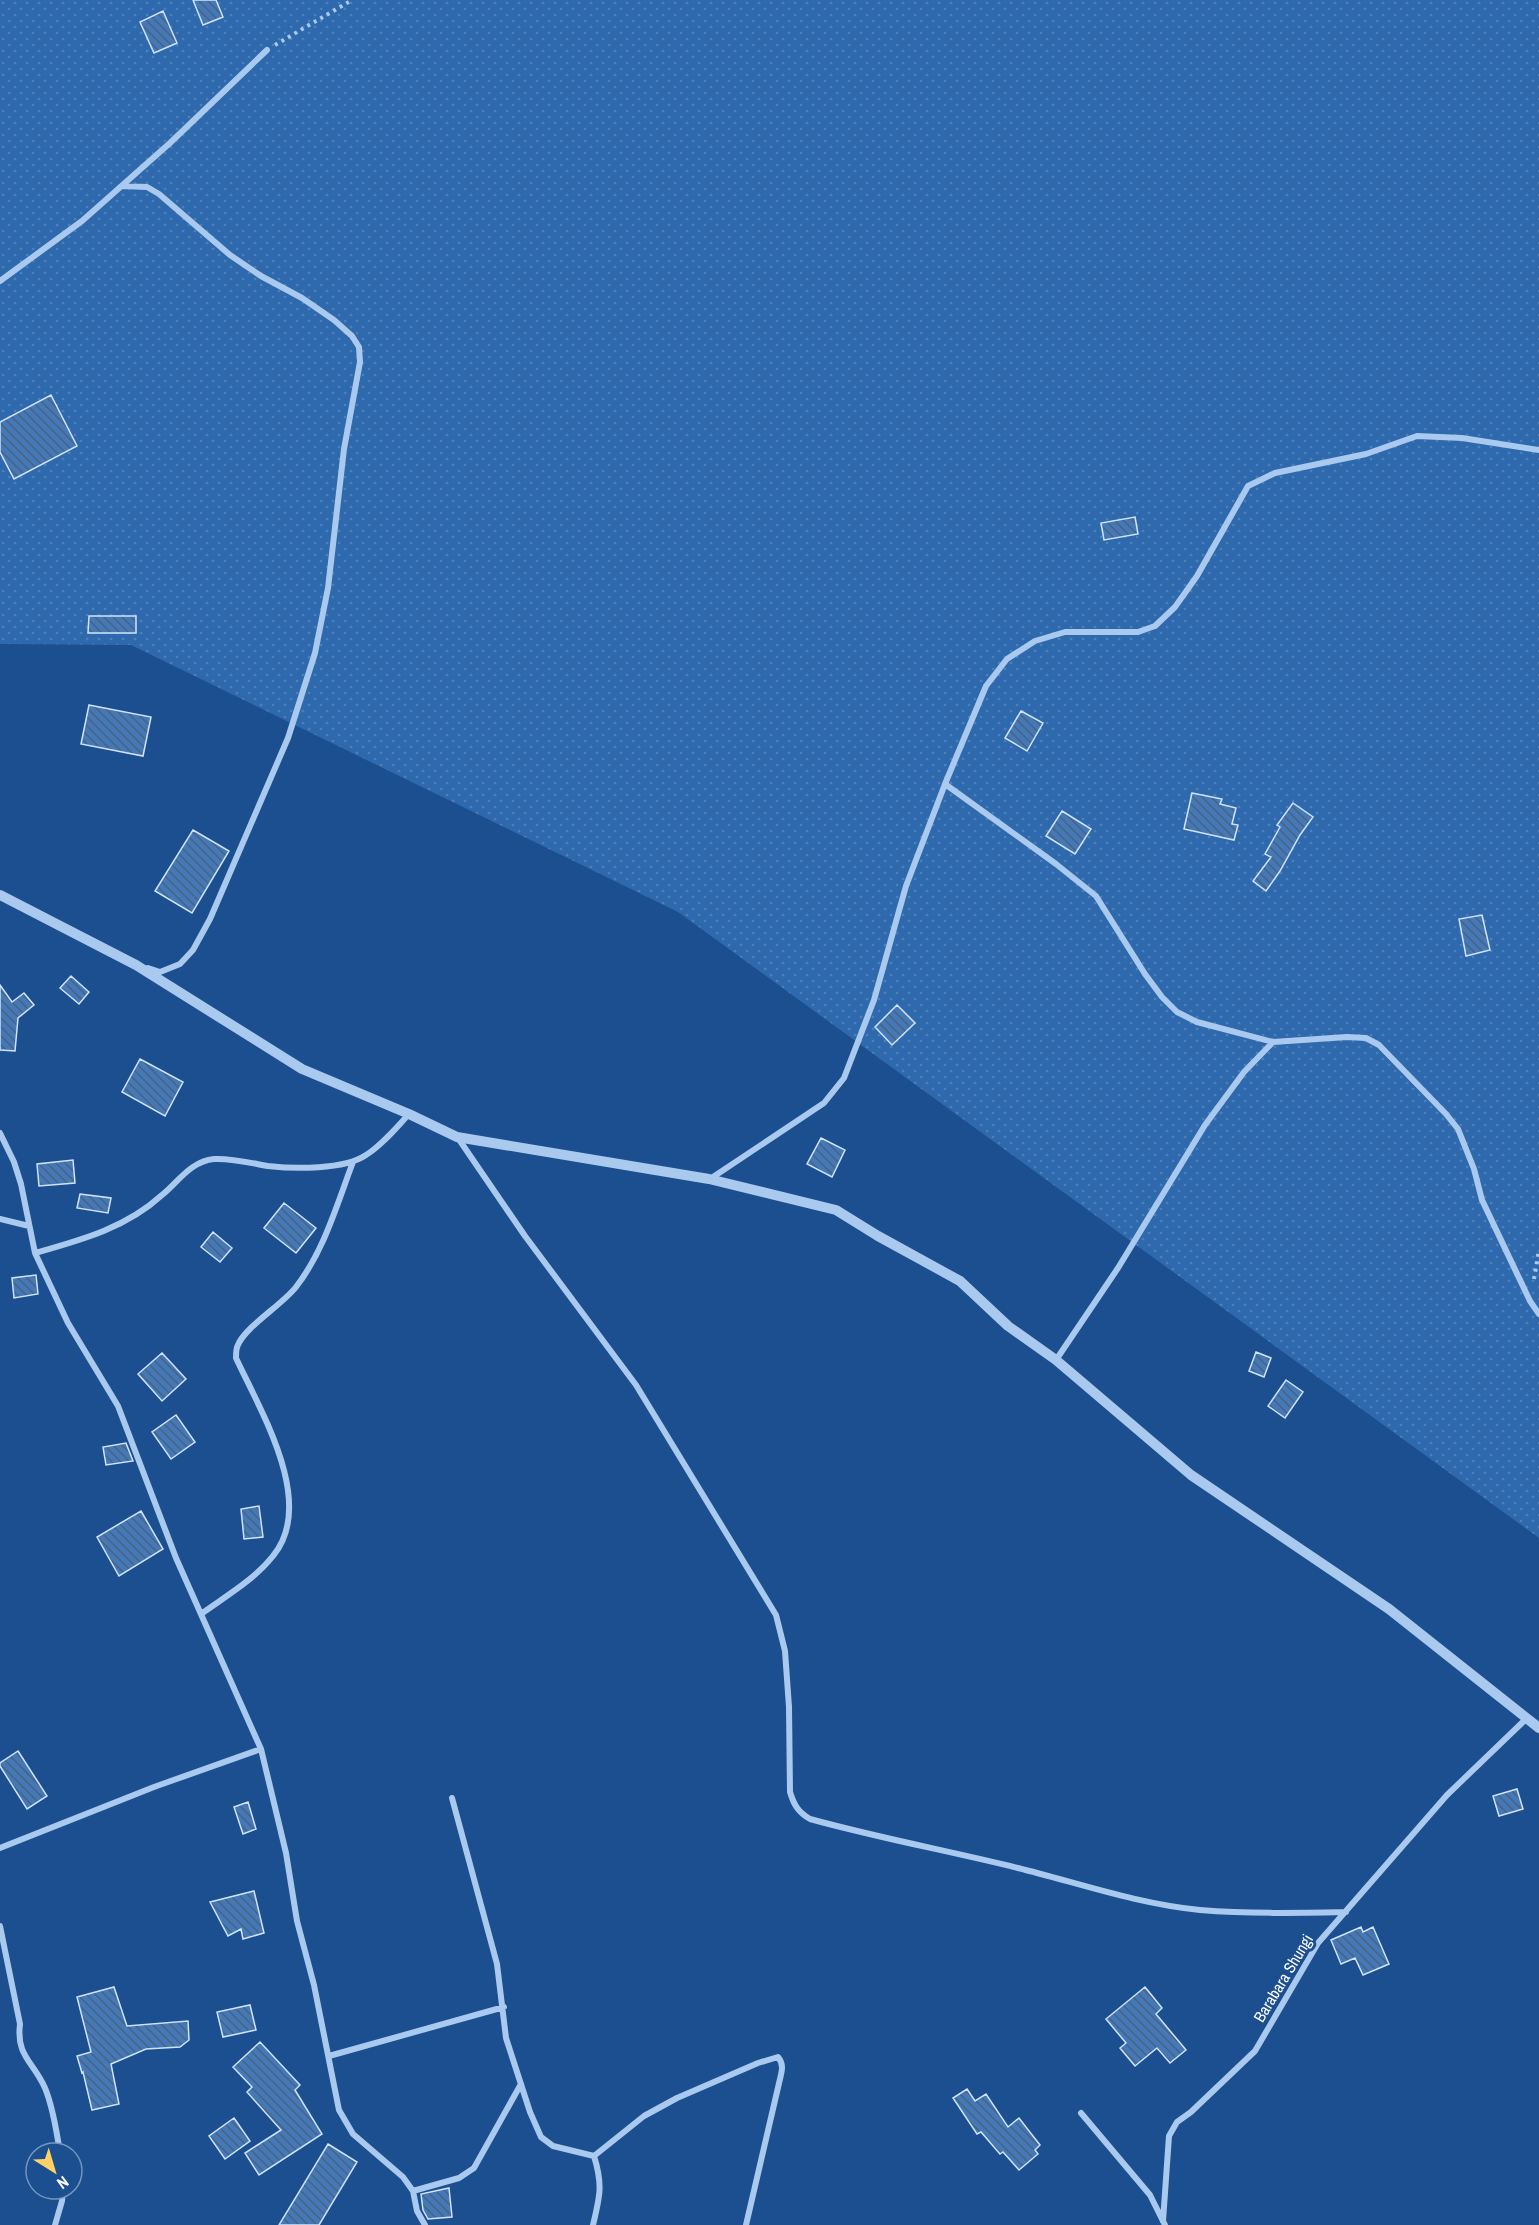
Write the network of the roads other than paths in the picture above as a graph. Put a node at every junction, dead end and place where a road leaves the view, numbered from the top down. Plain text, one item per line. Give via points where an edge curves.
1 (267, 50) road end
2 (122, 186) junction
3 (0, 281) edge
4 (1539, 450) edge
5 (945, 784) junction
6 (0, 895) edge
7 (136, 965) junction
8 (1273, 1042) junction
9 (409, 1114) junction
10 (0, 1133) edge
11 (457, 1137) junction
12 (353, 1162) junction
13 (709, 1179) junction
14 (0, 1219) edge
15 (29, 1226) junction
16 (35, 1253) junction
17 (1539, 1314) edge
18 (1056, 1360) junction
19 (201, 1614) junction
20 (1527, 1718) junction
21 (1539, 1728) edge
22 (261, 1749) junction
23 (452, 1798) dead end
24 (0, 1848) edge
25 (1346, 1912) junction
26 (0, 1926) edge
27 (504, 2007) junction
28 (329, 2056) junction
29 (521, 2084) junction
30 (1081, 2113) dead end
31 (57, 2141) edge
32 (594, 2156) junction
33 (413, 2191) junction
34 (62, 2201) edge
35 (1164, 2223) edge
36 (55, 2225) edge
37 (425, 2225) edge
38 (593, 2225) edge
39 (746, 2225) edge

1 - 2 street
2 - 3 street via 82,221
2 - 7 street via 147,187 159,194 230,255 334,320 359,347 360,362 318,642 288,738 193,950 180,964 160,972
4 - 5 street via 1462,438 1418,436 1366,454 1260,479 1248,486 1175,608 1155,626 1138,632 1065,632 1035,640 1007,659 986,686
5 - 8 street via 1096,896 1145,974 1177,1012 1197,1022
5 - 13 street via 906,886 874,1000 844,1078 824,1102
6 - 7 street
7 - 9 street via 302,1069
8 - 17 street via 1366,1038 1390,1056 1458,1129 1482,1200
8 - 18 street via 1244,1072 1205,1125 1118,1268
9 - 11 street
9 - 12 street via 367,1155
10 - 15 street via 14,1162
11 - 13 street
11 - 25 street via 636,1385 776,1616 785,1651 790,1792 800,1814 908,1845 1198,1910
12 - 16 street via 288,1168 206,1161 127,1221 88,1238
12 - 19 street via 311,1266 294,1289 244,1334 237,1346 236,1358 289,1485 290,1514 285,1536 274,1555 249,1580
13 - 18 street via 836,1210 960,1281 1008,1326
14 - 15 street
15 - 16 street
16 - 19 street via 68,1323 118,1406
18 - 20 street via 1191,1475 1389,1610
19 - 22 street
20 - 21 street
20 - 25 street, Barabara Shungi via 1447,1795
22 - 24 street
22 - 28 street
23 - 27 street via 497,1964
25 - 35 street, Barabara Shungi via 1318,1943 1255,2051 1177,2122 1169,2136
26 - 31 street via 20,2024 18,2040 46,2089
27 - 28 street
27 - 29 street via 506,2038
28 - 33 street via 339,2110 353,2134 403,2177
29 - 32 street via 541,2136 553,2146
29 - 33 street via 474,2168 459,2178
30 - 35 street, Barabara Shungi via 1150,2195
32 - 38 street via 600,2194
32 - 39 street via 644,2116 677,2098 778,2057 782,2061 780,2079
33 - 37 street
34 - 36 street

